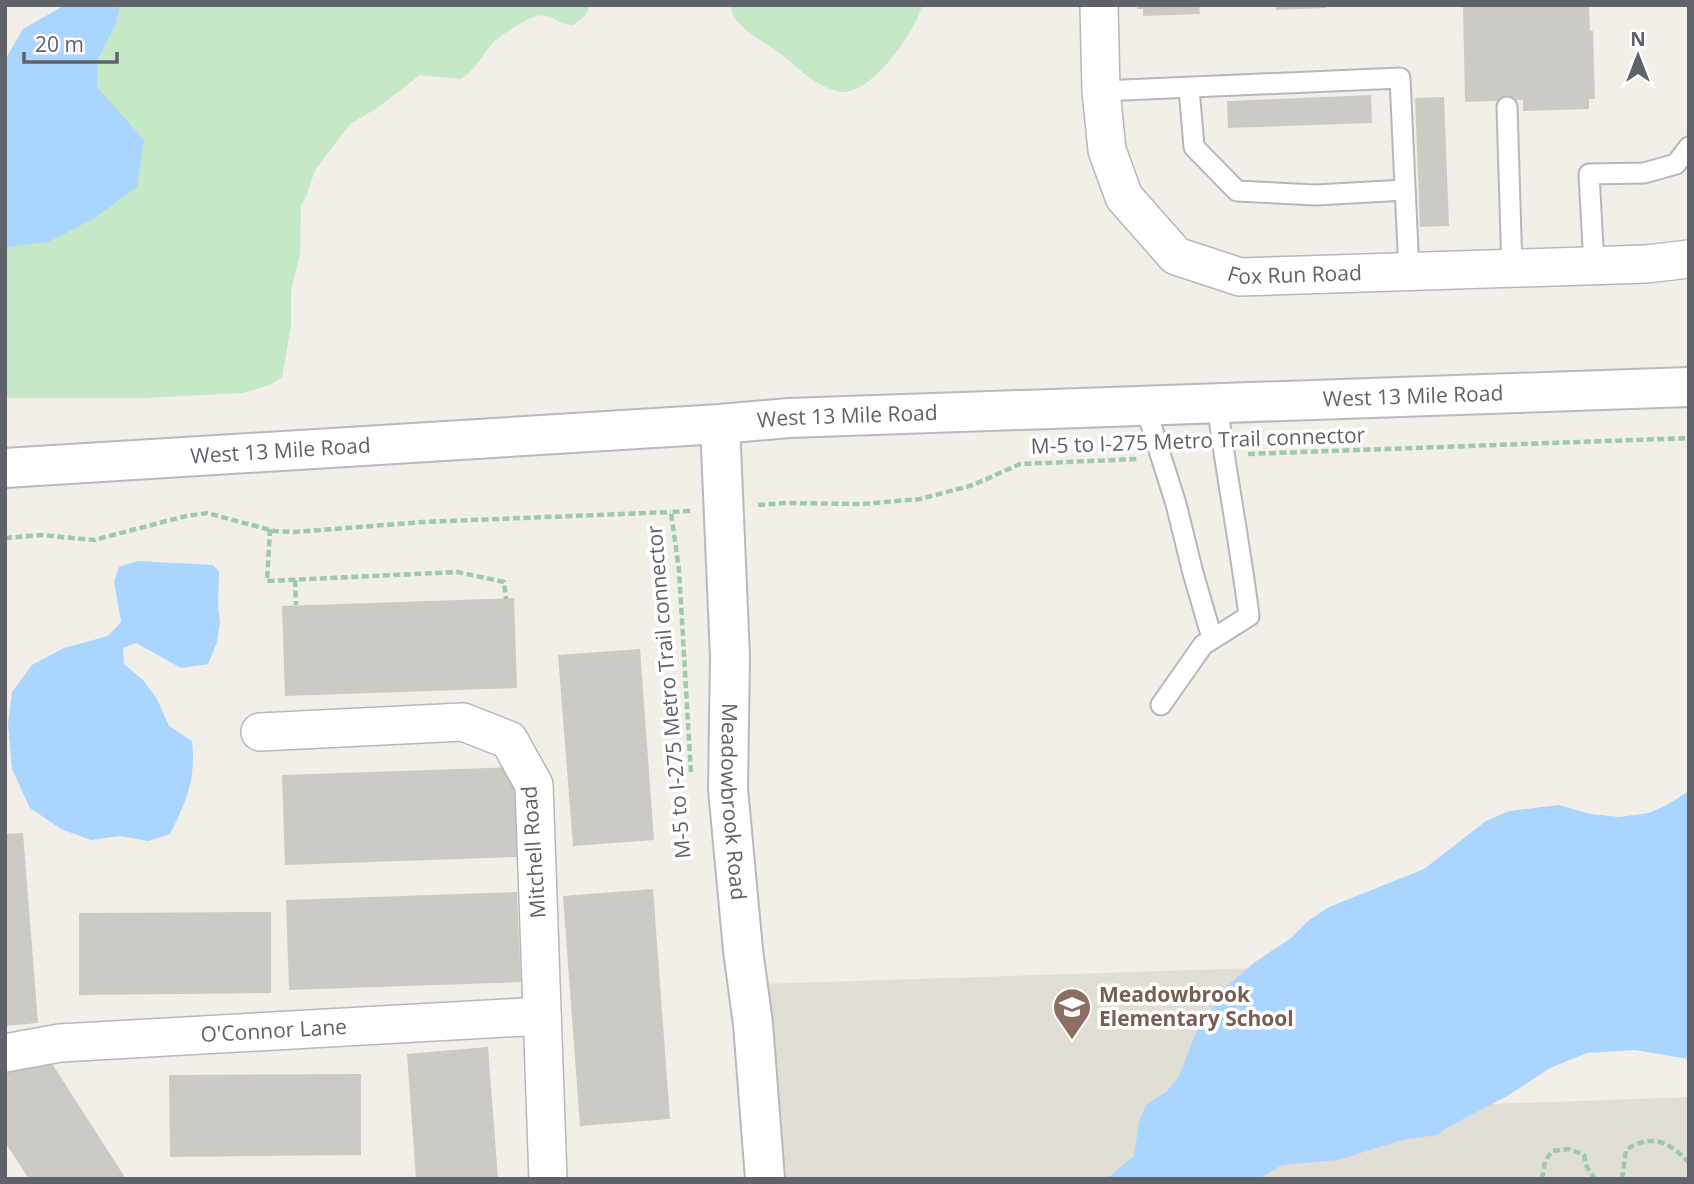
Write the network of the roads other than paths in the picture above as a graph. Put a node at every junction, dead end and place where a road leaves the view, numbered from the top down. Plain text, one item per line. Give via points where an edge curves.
1 (1099, 5) edge
2 (1189, 88) junction
3 (1101, 91) junction
4 (1507, 107) dead end
5 (1689, 148) edge
6 (1405, 190) junction
7 (1689, 259) edge
8 (1594, 266) junction
9 (1512, 269) junction
10 (1409, 272) junction
11 (1689, 387) edge
12 (1217, 403) junction
13 (1145, 406) junction
14 (720, 424) junction
15 (5, 468) edge
16 (1212, 639) junction
17 (1161, 705) dead end
18 (260, 732) dead end
19 (542, 1016) junction
20 (5, 1053) edge
21 (548, 1179) edge
22 (765, 1179) edge

1 - 3 street, Fox Run Road
2 - 3 lane
2 - 6 lane via 1194,147 1237,191 1316,195
2 - 6 lane via 1400,78
3 - 10 street, Fox Run Road via 1107,150 1124,197 1176,256 1240,277
4 - 9 lane
5 - 8 lane via 1675,164 1644,173 1589,174
6 - 10 lane
7 - 8 street, Fox Run Road
8 - 9 street, Fox Run Road
9 - 10 street, Fox Run Road
11 - 12 street, West 13 Mile Road
12 - 13 street, West 13 Mile Road
12 - 16 lane via 1249,615
13 - 14 street, West 13 Mile Road
13 - 16 lane
14 - 15 street, West 13 Mile Road
14 - 22 street, Meadowbrook Road via 730,657 728,789
16 - 17 lane
18 - 19 street, Mitchell Road via 463,722 509,740 534,785
19 - 20 street, O'Connor Lane via 60,1043
19 - 21 street, Mitchell Road

